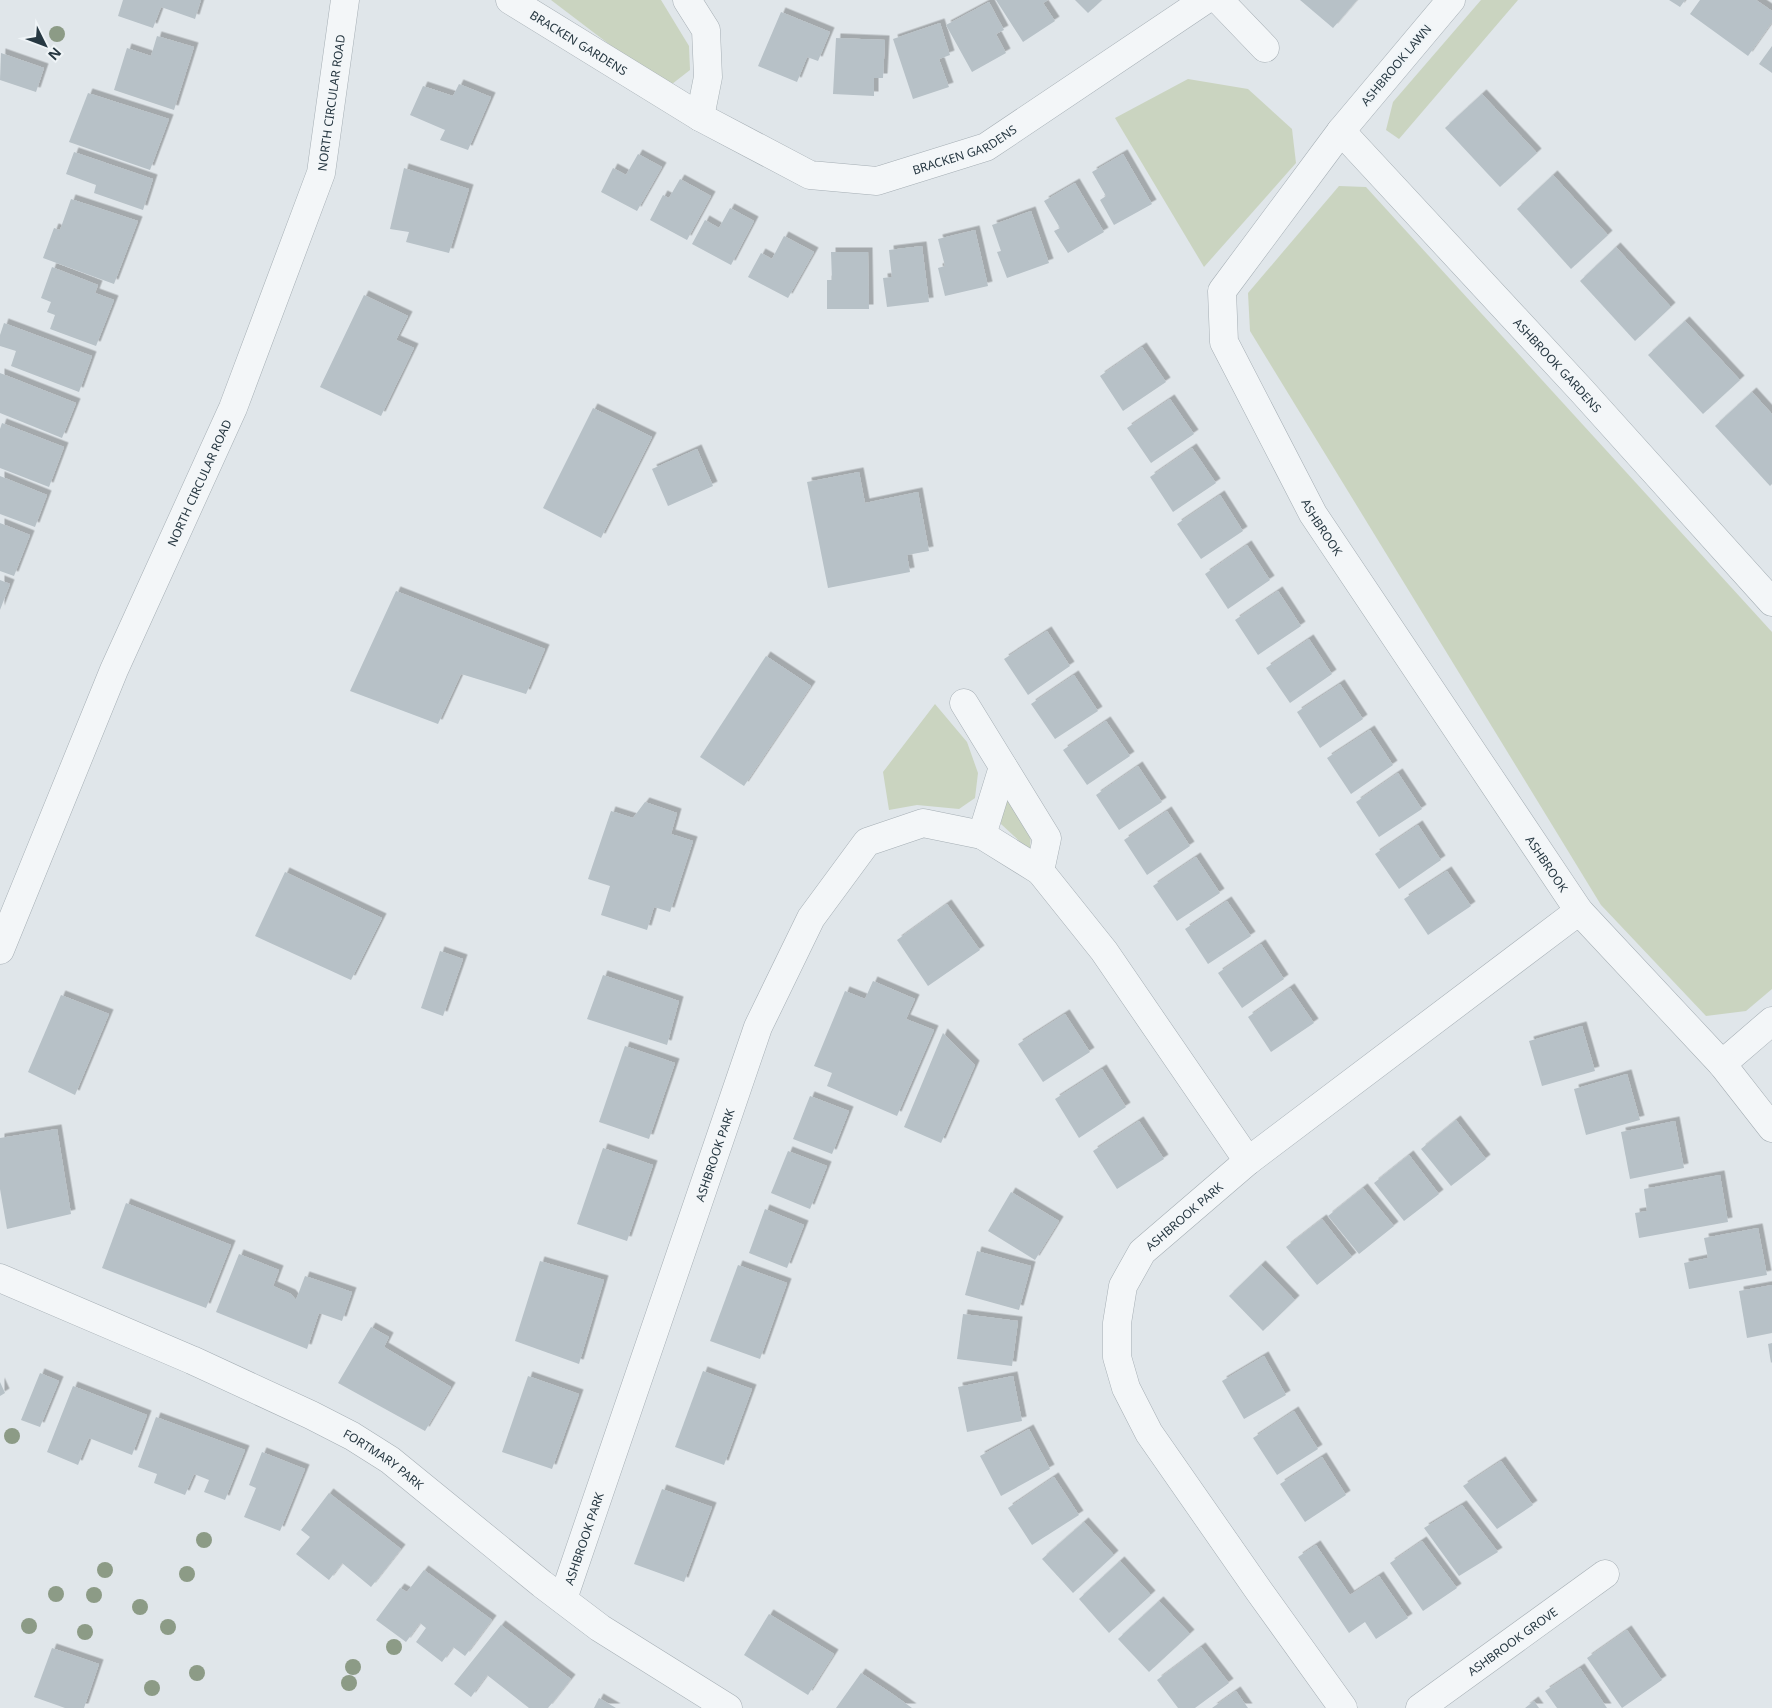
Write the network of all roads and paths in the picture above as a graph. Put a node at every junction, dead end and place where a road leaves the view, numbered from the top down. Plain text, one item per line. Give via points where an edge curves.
1 (345, 0) edge
2 (510, 0) edge
3 (687, 0) edge
4 (1205, 0) edge
5 (1220, 0) edge
6 (1451, 0) edge
7 (1265, 48) dead end
8 (700, 117) junction
9 (1341, 131) junction
10 (1772, 602) edge
11 (964, 703) dead end
12 (1003, 767) junction
13 (982, 835) junction
14 (1040, 871) junction
15 (1579, 911) junction
16 (0, 950) edge
17 (1772, 1021) edge
18 (1722, 1064) junction
19 (1772, 1128) edge
20 (1248, 1161) junction
21 (0, 1278) edge
22 (1605, 1574) dead end
23 (563, 1600) junction
24 (728, 1708) edge
25 (1343, 1708) edge
26 (1420, 1708) edge

1 - 16 street, NORTH CIRCULAR ROAD via 321,173 233,408 114,670
2 - 8 street, BRACKEN GARDENS
3 - 8 street via 706,30 708,77
4 - 8 street, BRACKEN GARDENS via 986,147 877,181 810,176
5 - 7 street
6 - 9 street, ASHBROOK LAWN
9 - 10 street, ASHBROOK GARDENS via 1589,398
9 - 15 street, ASHBROOK via 1222,290 1224,342 1314,514
11 - 12 street
12 - 13 street
12 - 14 street via 1047,838
13 - 14 street, ASHBROOK PARK
13 - 23 street, ASHBROOK PARK via 923,823 867,842 811,918 758,1027
14 - 20 street, ASHBROOK PARK via 1104,951
15 - 18 street, ASHBROOK
15 - 20 street
17 - 18 street
18 - 19 street, ASHBROOK
20 - 25 street, ASHBROOK PARK via 1142,1252 1123,1286 1117,1323 1118,1356 1126,1388 1150,1433
21 - 23 street, FORTMARY PARK via 192,1360 352,1436 390,1460
22 - 26 street, ASHBROOK GROVE
23 - 24 street, FORTMARY PARK via 600,1628

